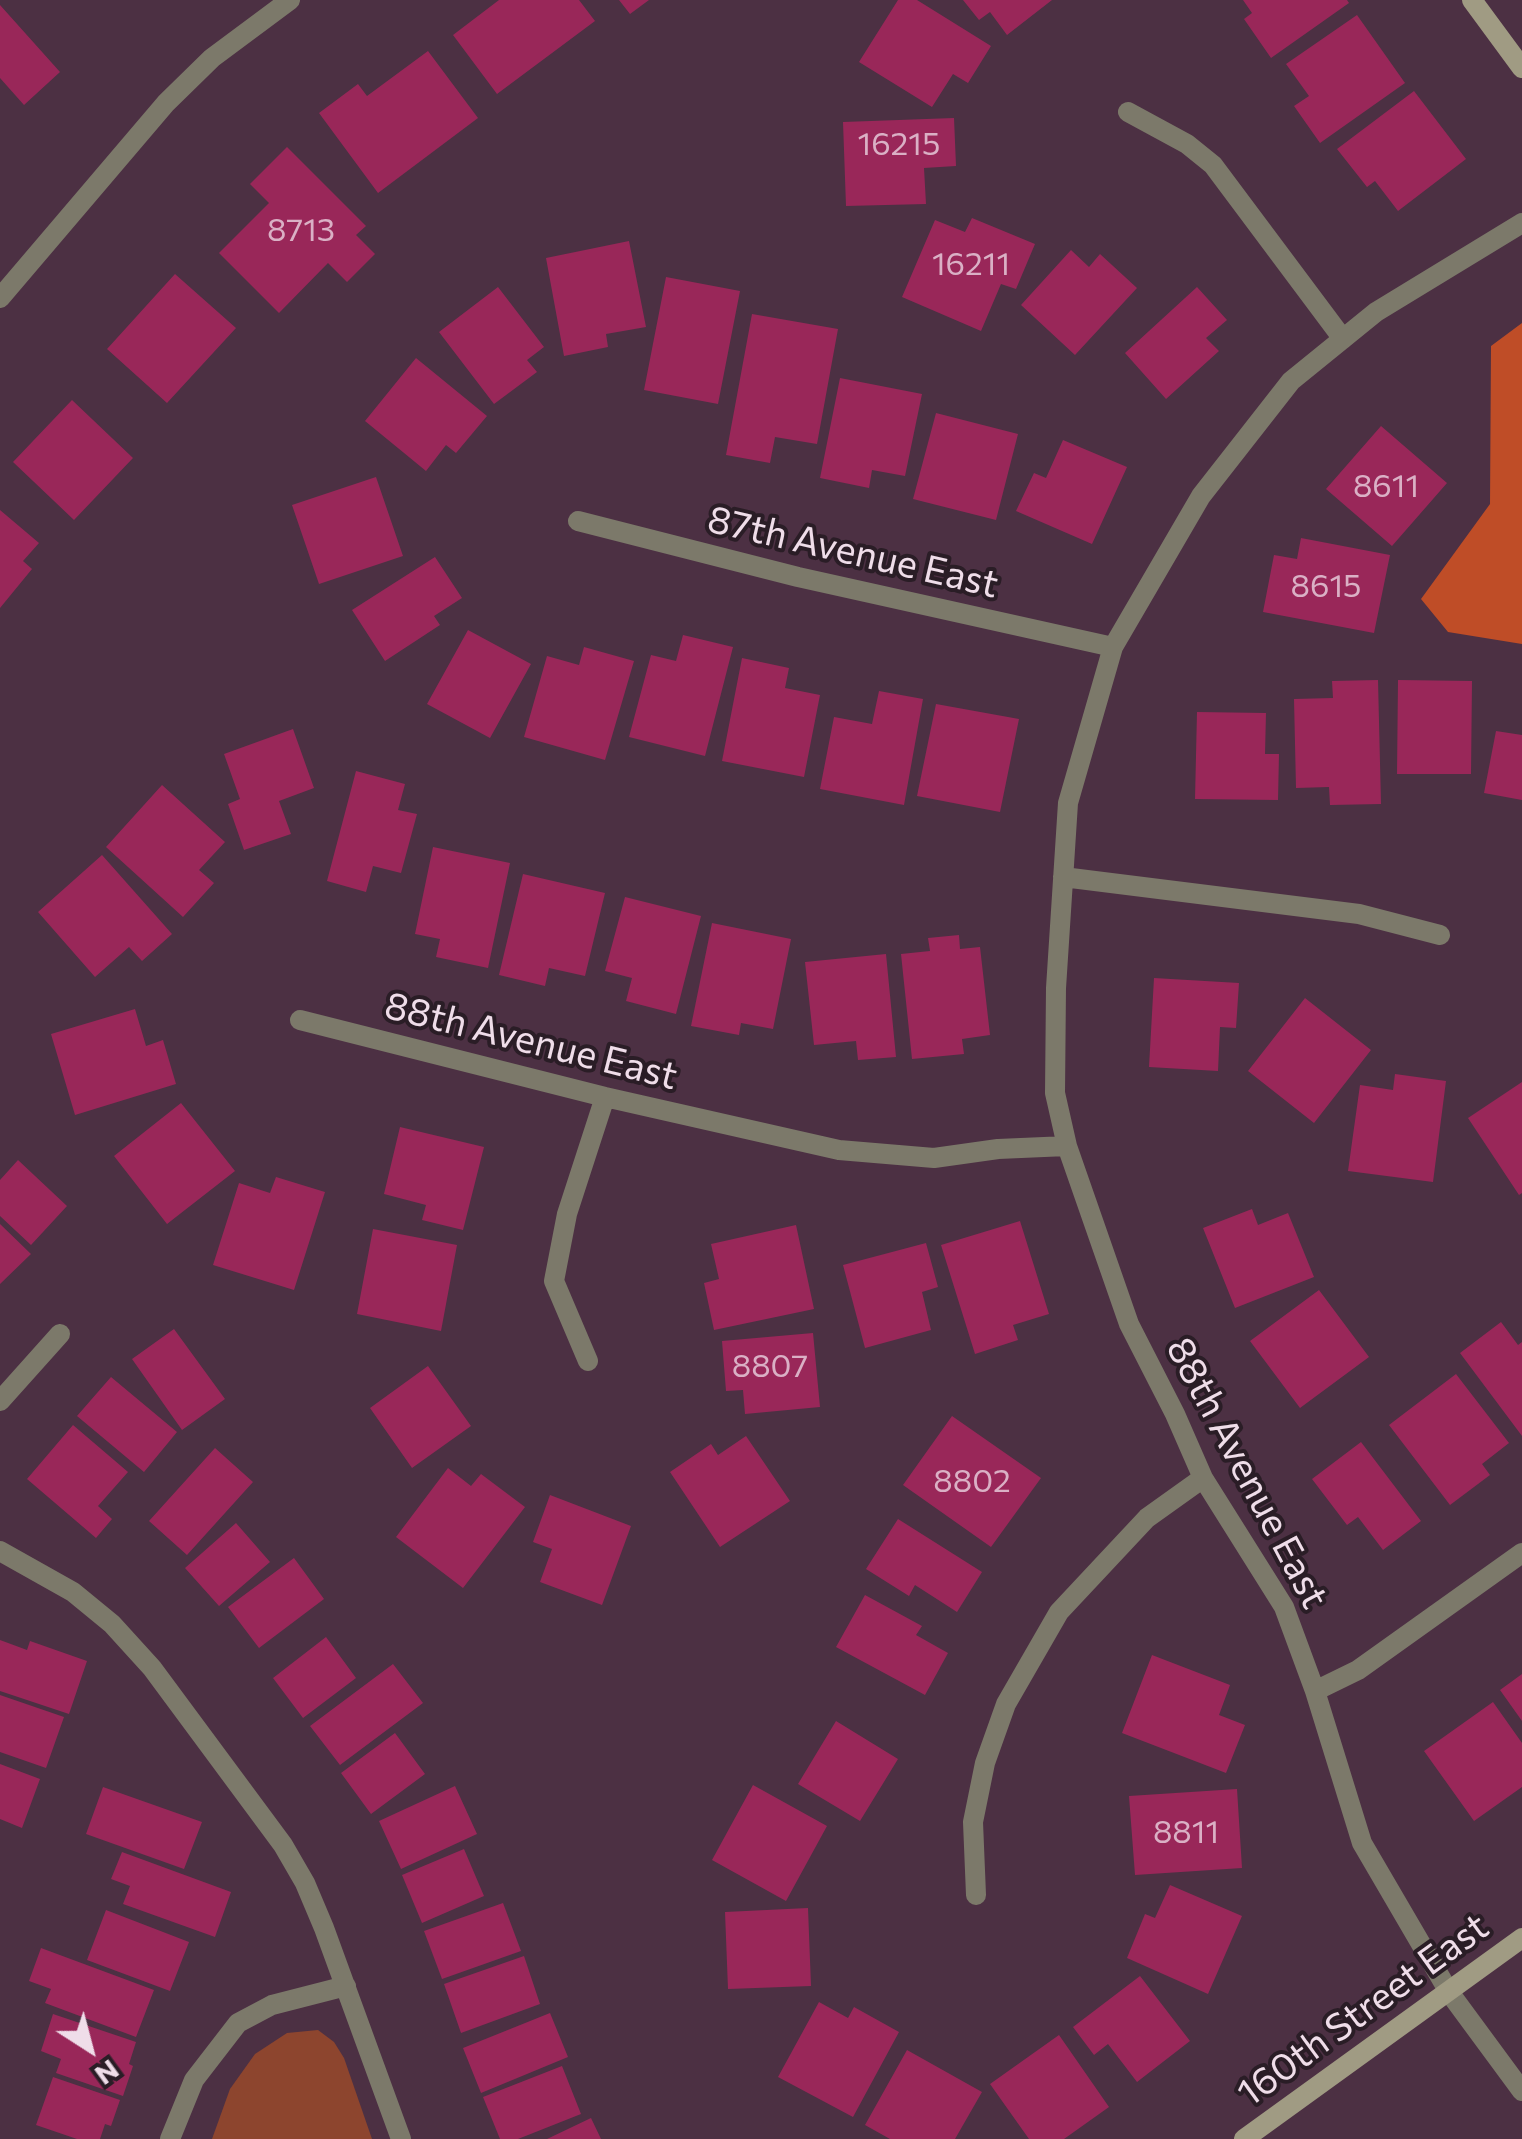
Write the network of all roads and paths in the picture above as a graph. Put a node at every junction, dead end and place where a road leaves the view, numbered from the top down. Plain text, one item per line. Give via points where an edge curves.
1 (290, 0) edge
2 (1472, 0) edge
3 (1522, 68) edge
4 (1128, 112) dead end
5 (1522, 223) edge
6 (0, 298) edge
7 (1343, 339) junction
8 (578, 521) dead end
9 (1113, 647) junction
10 (1063, 877) junction
11 (1440, 935) dead end
12 (300, 1020) dead end
13 (606, 1097) junction
14 (1067, 1146) junction
15 (60, 1334) dead end
16 (588, 1361) dead end
17 (0, 1401) edge
18 (1203, 1478) junction
19 (0, 1551) edge
20 (1522, 1553) edge
21 (1315, 1692) junction
22 (976, 1895) dead end
23 (1522, 1938) edge
24 (346, 1986) junction
25 (1449, 1992) junction
26 (1522, 2090) edge
27 (170, 2139) edge
28 (402, 2139) edge
29 (1244, 2139) edge

1 - 6 street via 212,58 166,103
2 - 3 main road
4 - 7 street via 1214,165
5 - 7 street
7 - 9 street via 1291,381 1201,496
8 - 9 street, 87th Avenue East
9 - 10 street via 1068,802
10 - 11 street via 1359,914
10 - 14 street via 1055,1093
12 - 13 street, 88th Avenue East
13 - 14 street, 88th Avenue East via 890,1156
13 - 16 street via 554,1282
14 - 18 street, 88th Avenue East via 1129,1324
15 - 17 street
18 - 21 street, 88th Avenue East via 1284,1607
18 - 22 street via 1147,1518 1059,1612 1006,1704 972,1822
19 - 24 street via 73,1592 152,1668 283,1845
20 - 21 street via 1358,1670
21 - 25 street, 88th Avenue East via 1362,1843
23 - 25 main road, 160th Street East
24 - 27 street via 272,2005 238,2023 194,2080
24 - 28 street
25 - 26 street, 88th Avenue East
25 - 29 main road, 160th Street East

